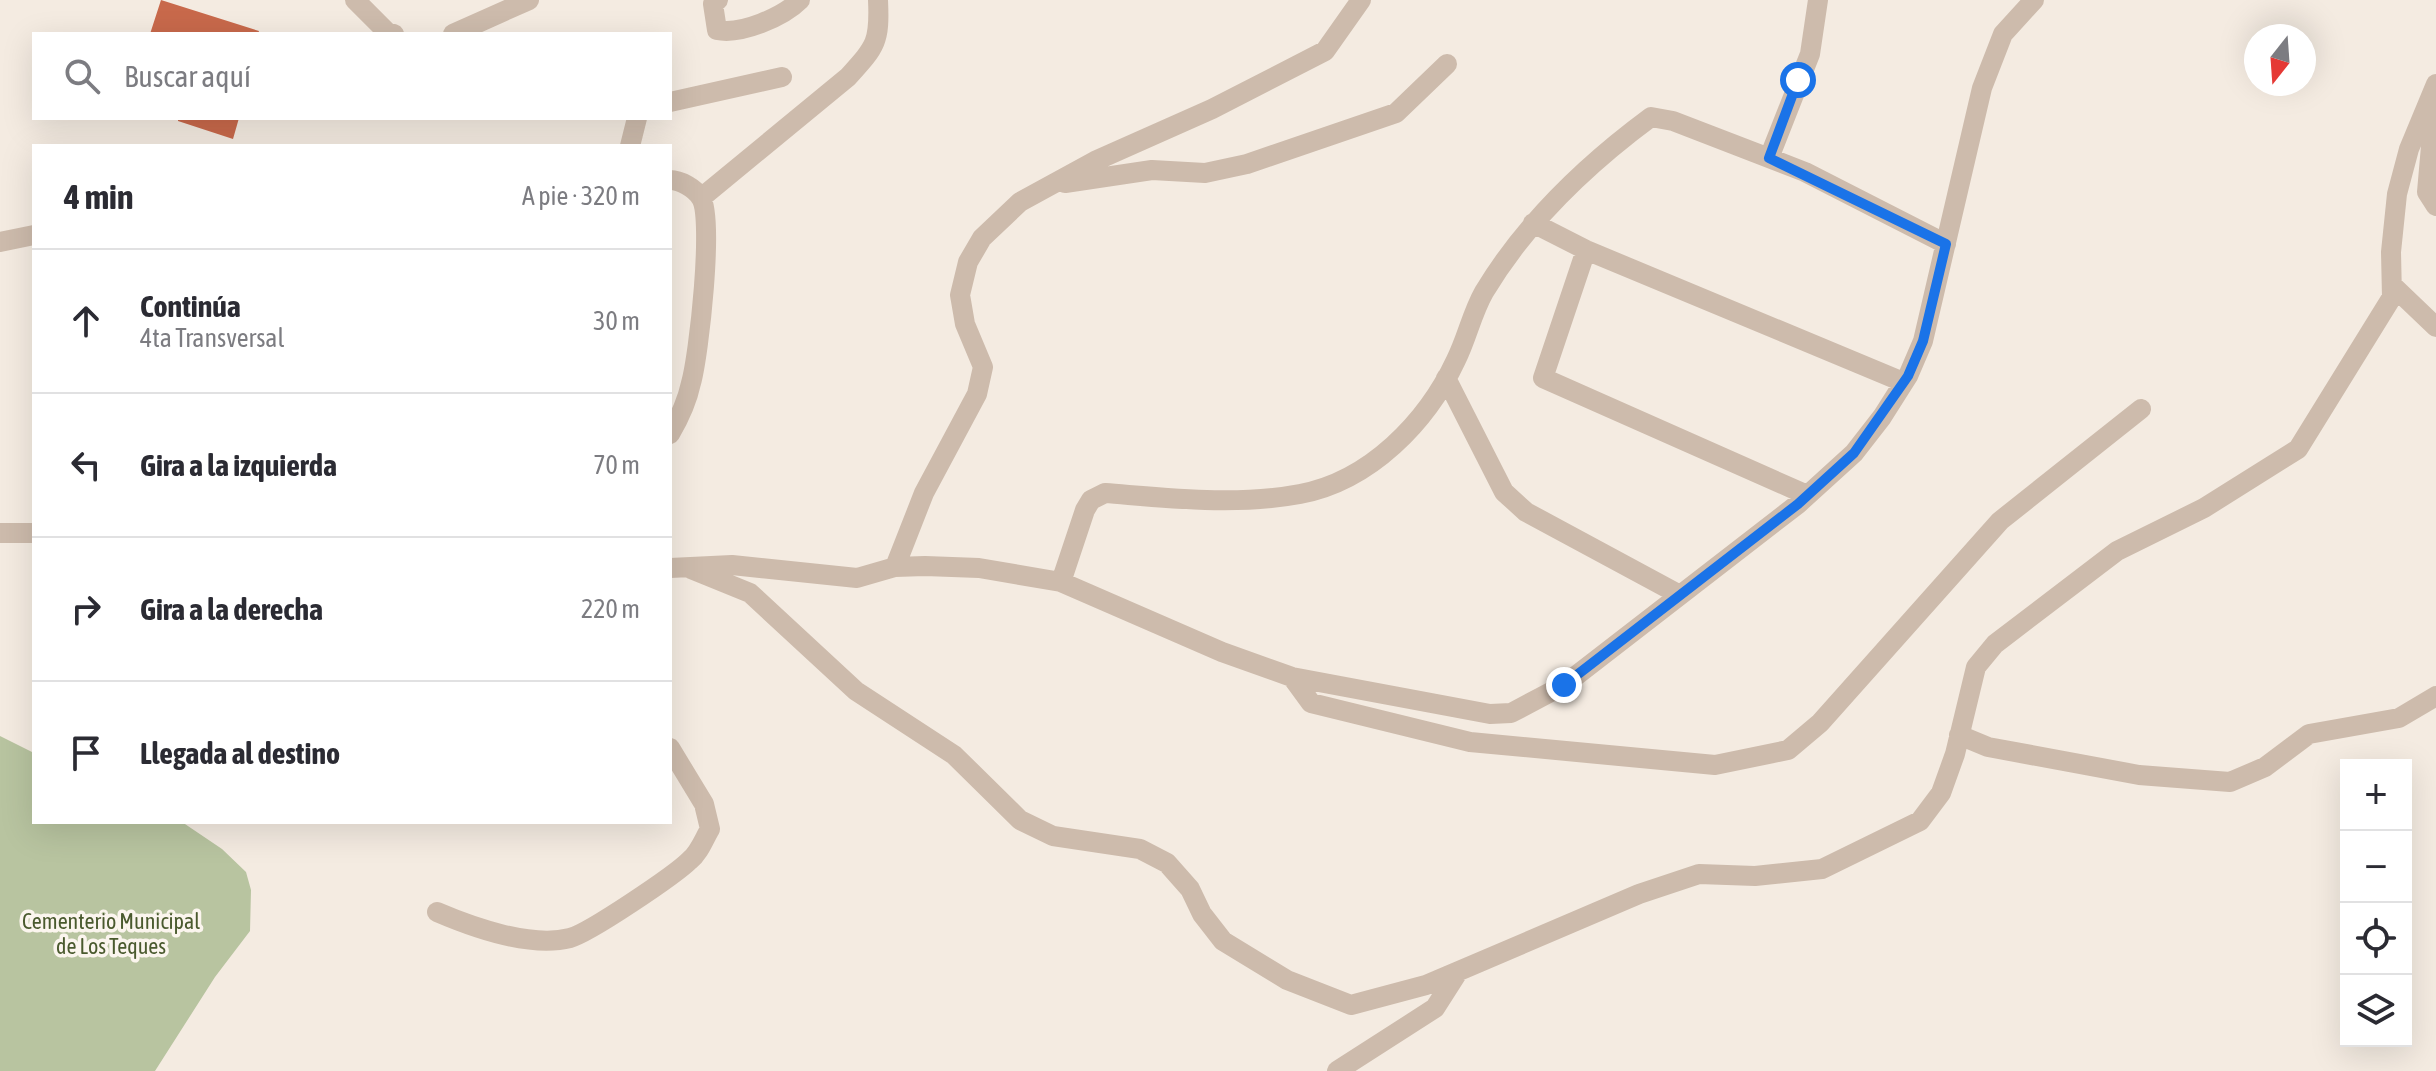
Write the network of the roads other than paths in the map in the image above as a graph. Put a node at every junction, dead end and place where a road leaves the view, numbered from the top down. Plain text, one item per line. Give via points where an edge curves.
1 (355, 0) edge
2 (529, 0) edge
3 (718, 0) edge
4 (800, 0) edge
5 (878, 0) edge
6 (1361, 0) edge
7 (1818, 0) edge
8 (2034, 0) edge
9 (387, 32) edge
10 (457, 32) edge
11 (1447, 64) dead end
12 (782, 77) dead end
13 (672, 102) edge
14 (636, 120) edge
15 (630, 144) edge
16 (1769, 158) junction
17 (672, 180) edge
18 (1052, 185) junction
19 (701, 198) junction
20 (2436, 206) edge
21 (1533, 223) junction
22 (32, 235) edge
23 (0, 242) edge
24 (1946, 244) junction
25 (1586, 250) junction
26 (2392, 285) junction
27 (2436, 327) edge
28 (1446, 378) junction
29 (1903, 382) junction
30 (2141, 409) dead end
31 (672, 431) edge
32 (1807, 495) junction
33 (0, 533) edge
34 (32, 533) edge
35 (895, 567) junction
36 (672, 568) edge
37 (691, 569) junction
38 (1061, 582) junction
39 (1680, 595) junction
40 (1292, 677) junction
41 (2436, 696) edge
42 (1959, 735) junction
43 (672, 751) edge
44 (437, 912) dead end
45 (1458, 972) junction
46 (1337, 1071) edge

1 - 9 street
2 - 10 street
3 - 4 street via 713,18 717,30 725,32 769,19
5 - 19 street via 879,34 848,77
6 - 18 street via 1325,51
7 - 16 street via 1810,54
8 - 24 street via 2003,34 1982,88
11 - 18 street via 1396,113 1247,164 1205,173 1152,170
12 - 13 street
14 - 15 street
16 - 21 street via 1651,117 1614,144
16 - 24 street
17 - 19 street via 680,180
18 - 35 street via 1020,202 982,238 968,262 960,295 965,324 983,367 977,394 924,493
19 - 31 street via 707,220 698,349 683,412
20 - 26 street via 2427,192 2436,84 2397,194
21 - 25 street
21 - 28 street via 1483,294
22 - 23 street
24 - 29 street via 1923,341
25 - 29 street
25 - 32 street via 1543,378
26 - 27 street
26 - 42 street via 2392,297 2298,449 2204,508 2117,551 1995,644 1976,667
28 - 38 street via 1413,426 1380,458 1344,479 1301,494 1221,501 1105,493 1091,500
28 - 39 street via 1504,492 1526,512
29 - 32 street via 1854,453
30 - 40 street via 2000,521 1820,723 1788,750 1715,765 1470,742 1311,703
32 - 39 street
33 - 34 street
35 - 37 street via 857,578 732,565
35 - 38 street via 979,568
36 - 37 street
37 - 45 street via 750,593 856,691 954,755 1020,820 1053,836 1140,849 1167,863 1223,941 1287,980 1351,1005
38 - 40 street
39 - 40 street via 1564,685 1511,713 1490,714
41 - 42 street via 2399,718 2309,734 2265,767 2230,782 2139,775 1988,747
42 - 45 street via 1941,793 1920,821 1862,851 1822,869 1755,876 1699,874 1639,894
43 - 44 street via 704,804 710,829 693,858 664,881 571,938 519,938 474,928
45 - 46 street via 1435,1008

